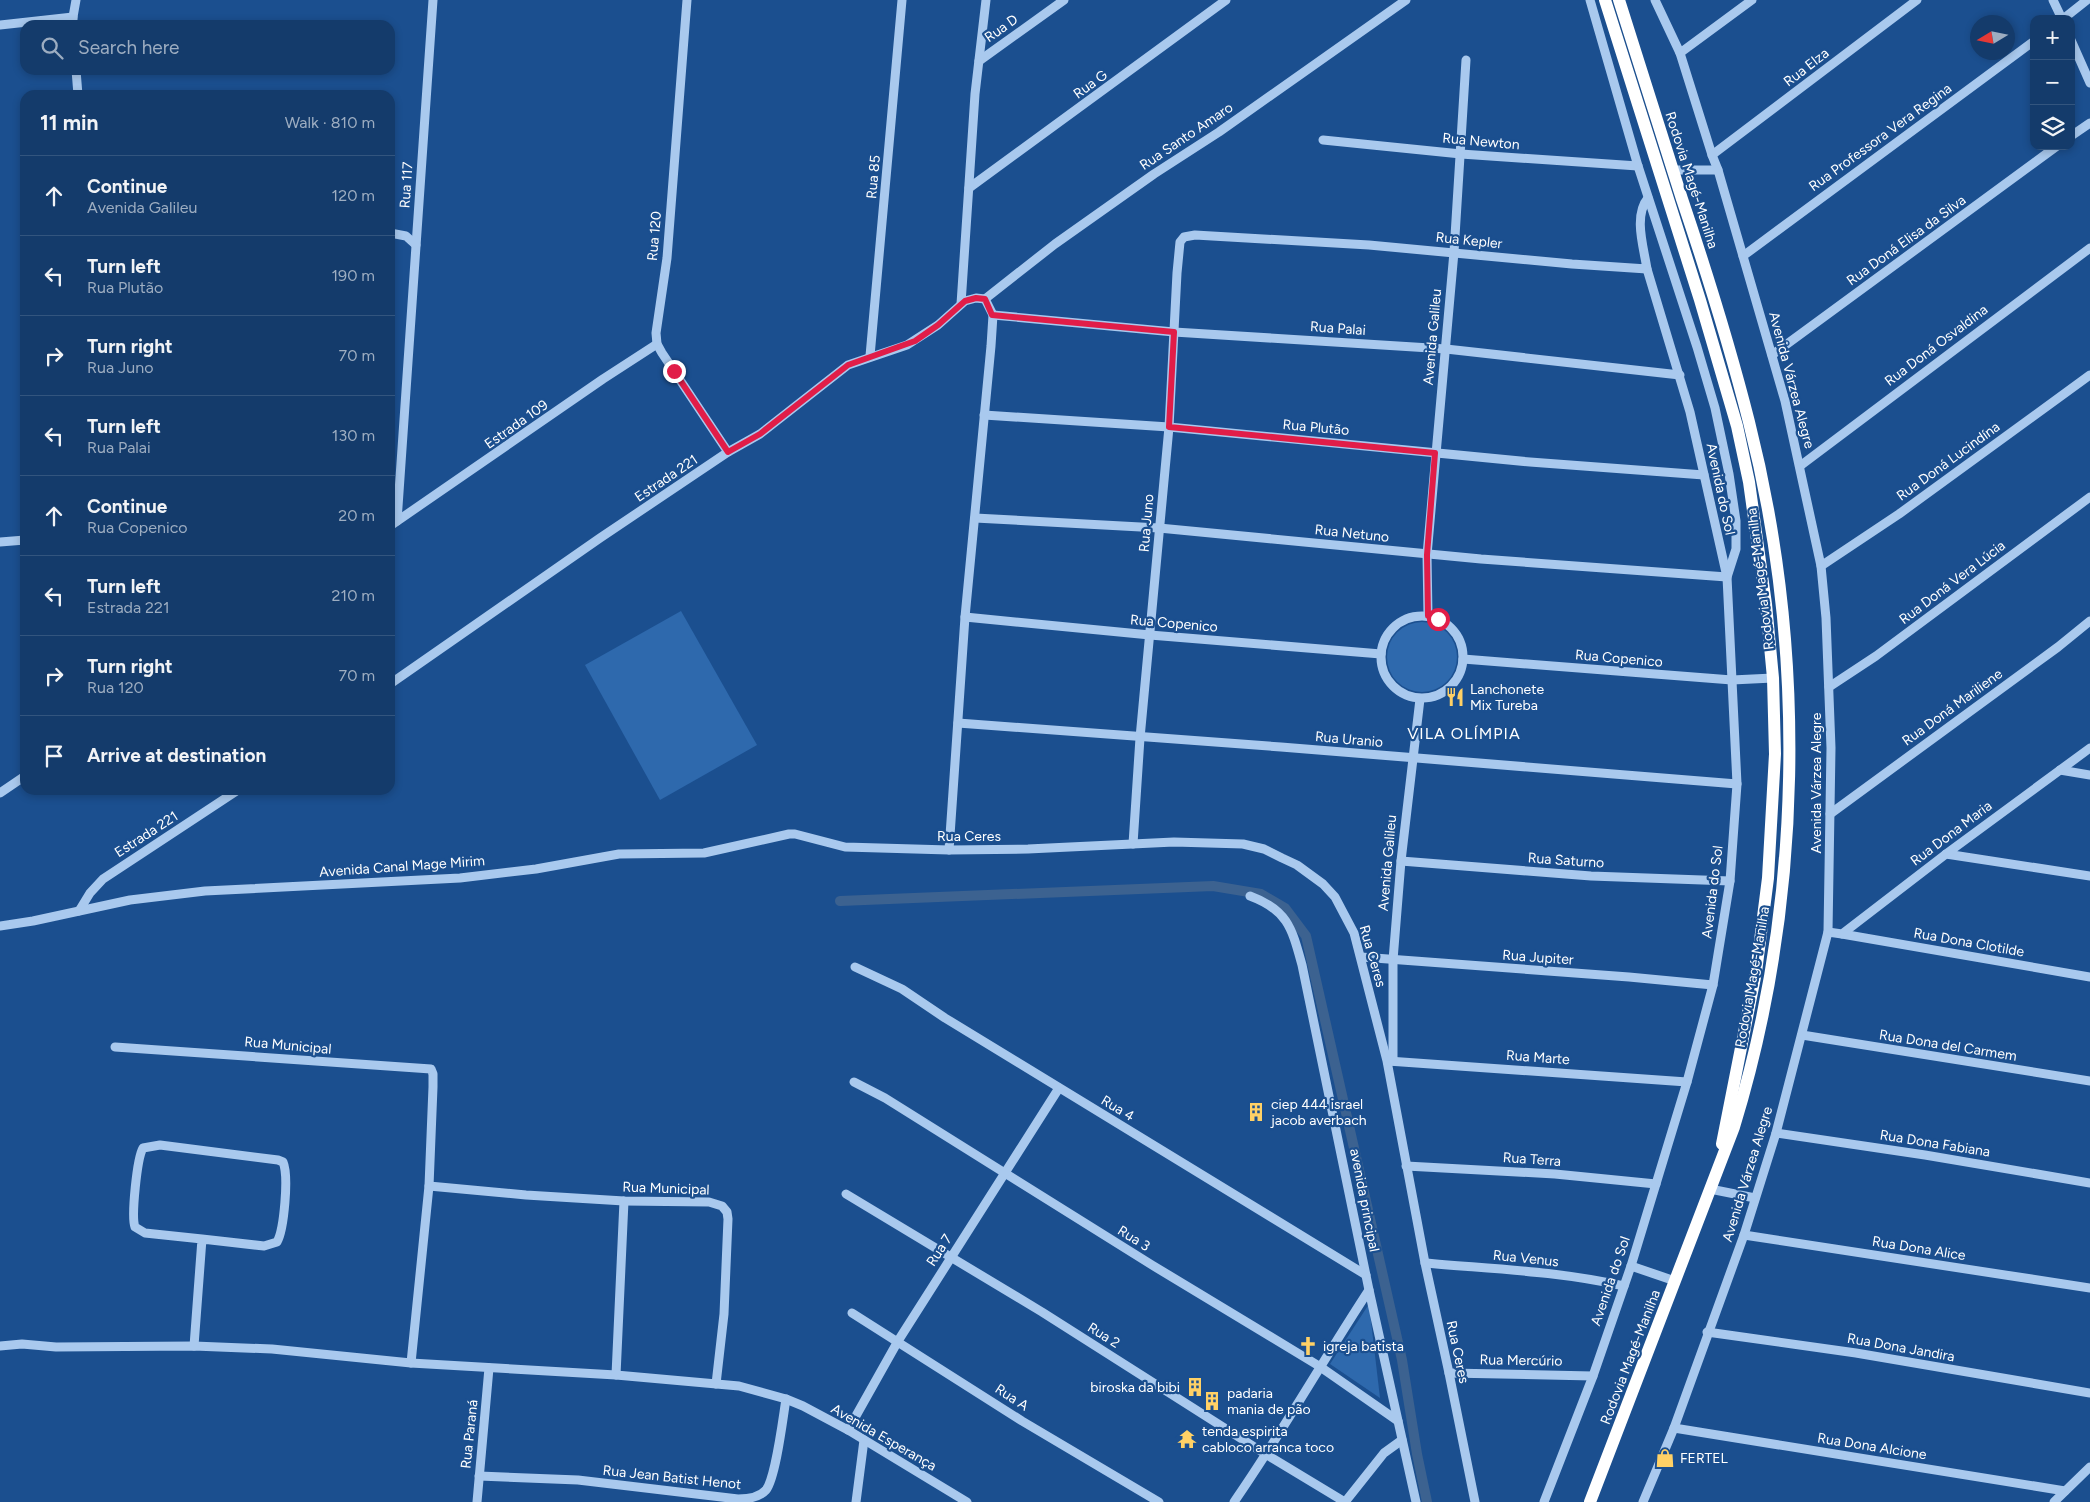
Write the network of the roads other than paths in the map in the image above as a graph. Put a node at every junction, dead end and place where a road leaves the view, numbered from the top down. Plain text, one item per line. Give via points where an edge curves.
1 (76, 0) edge
2 (433, 0) edge
3 (687, 0) edge
4 (902, 0) edge
5 (986, 0) edge
6 (1064, 0) edge
7 (1226, 0) edge
8 (1406, 0) edge
9 (1590, 0) edge
10 (1605, 0) edge
11 (1619, 0) edge
12 (1655, 0) edge
13 (1752, 0) edge
14 (1917, 0) edge
15 (2053, 0) edge
16 (2087, 0) edge
17 (2060, 15) edge
18 (2067, 15) edge
19 (73, 20) edge
20 (20, 23) edge
21 (0, 24) edge
22 (2030, 44) edge
23 (2075, 49) edge
24 (1680, 53) junction
25 (1466, 60) dead end
26 (979, 61) junction
27 (76, 75) edge
28 (2090, 83) edge
29 (78, 90) edge
30 (2090, 122) edge
31 (2075, 133) edge
32 (1323, 140) dead end
33 (2052, 150) edge
34 (1461, 154) junction
35 (1712, 155) junction
36 (1638, 166) junction
37 (1673, 170) junction
38 (1718, 170) junction
39 (969, 188) junction
40 (1648, 198) junction
41 (395, 234) edge
42 (1214, 236) joint
43 (416, 245) junction
44 (2090, 248) edge
45 (1454, 252) junction
46 (1744, 256) junction
47 (1647, 269) junction
48 (985, 299) junction
49 (961, 304) junction
50 (992, 315) junction
51 (1174, 332) junction
52 (658, 344) junction
53 (1446, 349) junction
54 (1772, 355) junction
55 (870, 356) junction
56 (1680, 375) junction
57 (2090, 375) edge
58 (984, 415) junction
59 (1169, 427) junction
60 (728, 452) junction
61 (1435, 453) junction
62 (1800, 466) junction
63 (1704, 475) junction
64 (2090, 497) edge
65 (395, 511) edge
66 (975, 518) junction
67 (395, 523) edge
68 (1159, 528) junction
69 (20, 540) edge
70 (0, 542) edge
71 (1427, 555) junction
72 (1821, 566) junction
73 (1727, 577) junction
74 (1428, 616) junction
75 (966, 617) junction
76 (2090, 621) edge
77 (1150, 635) junction
78 (1381, 654) junction
79 (1463, 659) junction
80 (1773, 678) junction
81 (1732, 680) junction
82 (395, 681) edge
83 (1829, 686) junction
84 (1420, 699) junction
85 (958, 724) junction
86 (1140, 738) junction
87 (2090, 748) edge
88 (1412, 759) junction
89 (2060, 770) junction
90 (2090, 775) edge
91 (20, 779) edge
92 (1737, 784) junction
93 (0, 793) edge
94 (230, 795) edge
95 (1830, 814) junction
96 (806, 837) joint
97 (1133, 844) junction
98 (949, 850) junction
99 (1946, 854) junction
100 (1401, 861) junction
101 (2090, 876) edge
102 (1730, 881) junction
103 (1250, 896) dead end
104 (79, 911) junction
105 (0, 926) edge
106 (1828, 932) junction
107 (1842, 934) junction
108 (1361, 958) junction
109 (1393, 960) junction
110 (855, 968) dead end
111 (2090, 977) edge
112 (1713, 985) junction
113 (1802, 1035) junction
114 (115, 1047) dead end
115 (1390, 1061) junction
116 (2090, 1081) edge
117 (854, 1082) dead end
118 (1687, 1082) junction
119 (1059, 1088) junction
120 (1776, 1133) junction
121 (1406, 1166) junction
122 (1718, 1166) junction
123 (1006, 1172) junction
124 (2090, 1183) edge
125 (1656, 1184) junction
126 (429, 1186) junction
127 (1710, 1189) junction
128 (846, 1194) dead end
129 (1755, 1198) junction
130 (624, 1201) junction
131 (1744, 1235) junction
132 (202, 1239) junction
133 (951, 1257) junction
134 (1425, 1264) junction
135 (1631, 1266) junction
136 (1366, 1275) junction
137 (1675, 1281) junction
138 (1624, 1286) junction
139 (2090, 1288) edge
140 (1369, 1290) junction
141 (852, 1313) dead end
142 (1707, 1332) junction
143 (898, 1341) junction
144 (0, 1346) edge
145 (194, 1346) junction
146 (411, 1363) junction
147 (1319, 1366) junction
148 (489, 1368) junction
149 (1449, 1373) junction
150 (616, 1375) junction
151 (1593, 1376) junction
152 (716, 1384) junction
153 (2090, 1393) edge
154 (786, 1399) junction
155 (1398, 1421) junction
156 (1674, 1428) junction
157 (848, 1430) junction
158 (864, 1440) junction
159 (1402, 1440) junction
160 (1267, 1455) junction
161 (2090, 1467) edge
162 (479, 1476) junction
163 (2065, 1491) junction
164 (477, 1502) edge
165 (856, 1502) edge
166 (966, 1502) edge
167 (1159, 1502) edge
168 (1234, 1502) edge
169 (1345, 1502) edge
170 (1416, 1502) edge
171 (1475, 1502) edge
172 (1544, 1502) edge
173 (1590, 1502) edge
174 (1643, 1502) edge
175 (2054, 1502) edge

1 - 19 street
2 - 43 street, Rua 117
3 - 52 street, Rua 120 via 667,258 656,333
4 - 55 street, Rua 85
5 - 26 street
6 - 26 street, Rua D
7 - 39 street, Rua G
8 - 48 street, Rua Santo Amaro via 1069,234
9 - 36 street
10 - 80 highway, Rodovia Magé-Manilha via 1737,426 1757,529
11 - 37 highway, Rodovia Magé-Manilha
12 - 24 street, Avenida Várzea Alegre
13 - 24 street
14 - 35 street, Rua Elza
15 - 17 street
16 - 18 street
20 - 21 street
22 - 46 street, Rua Professora Vera Regina
23 - 28 street
24 - 35 street, Avenida Várzea Alegre
25 - 34 street, Avenida Galileu
26 - 39 street
27 - 29 street
30 - 31 street
32 - 34 street, Rua Newton
33 - 54 street, Rua Doná Elisa da Silva
34 - 36 street, Rua Newton
34 - 45 street, Avenida Galileu
35 - 38 street, Avenida Várzea Alegre
36 - 40 street
37 - 38 street
37 - 122 highway, Rodovia Magé-Manilha via 1750,423 1771,526 1787,677 1788,810 1776,940 1747,1087
38 - 46 street, Avenida Várzea Alegre
39 - 49 street
40 - 47 street via 1640,218
40 - 73 street via 1697,347 1722,439 1736,536 1733,562
41 - 43 street via 406,236
42 - 45 street, Rua Kepler
42 - 51 street, Rua Juno via 1189,235 1180,242
43 - 65 street, Rua 117
44 - 62 street, Rua Doná Osvaldina
45 - 47 street, Rua Kepler
45 - 53 street, Avenida Galileu
46 - 54 street, Avenida Várzea Alegre
47 - 56 street, Avenida do Sol
48 - 49 street via 970,299
48 - 50 street
49 - 55 street, Estrada 221 via 915,341
50 - 51 street, Rua Palai
50 - 58 street
51 - 53 street, Rua Palai
51 - 59 street, Rua Juno
52 - 60 street
52 - 67 street, Estrada 109
53 - 56 street, Rua Palai
53 - 61 street, Avenida Galileu
54 - 62 street, Avenida Várzea Alegre
55 - 60 street, Estrada 221 via 840,370 760,434
56 - 63 street, Avenida do Sol
57 - 72 street, Rua Doná Lucindína via 1899,514
58 - 59 street, Rua Plutão
58 - 66 street
59 - 61 street, Rua Plutão
59 - 68 street, Rua Juno
60 - 82 street, Estrada 221
61 - 63 street, Rua Plutão
61 - 71 street, Avenida Galileu
62 - 72 street, Avenida Várzea Alegre
63 - 73 street, Avenida do Sol
64 - 83 street, Rua Doná Vera Lúcia via 1889,646
66 - 68 street, Rua Netuno
66 - 75 street
68 - 71 street, Rua Netuno
68 - 77 street, Rua Juno
69 - 70 street
71 - 73 street, Rua Netuno
71 - 74 street, Avenida Galileu
72 - 83 street, Avenida Várzea Alegre
73 - 81 street, Avenida do Sol
74 - 78 street via 1409,618 1393,627 1383,642
74 - 79 street via 1442,621 1454,631
75 - 77 street, Rua Copenico
75 - 85 street
76 - 95 street, Rua Doná Mariliene
77 - 78 street, Rua Copenico
77 - 86 street, Rua Juno
78 - 84 street via 1393,686 1406,696
79 - 81 street, Rua Copenico
79 - 84 street via 1459,675 1450,688 1436,696
80 - 81 street, Rua Copenico
80 - 122 highway, Rodovia Magé-Manilha via 1775,754 1768,878 1756,972
81 - 92 street, Avenida do Sol
83 - 95 street, Avenida Várzea Alegre
84 - 88 street, Avenida Galileu
85 - 86 street, Rua Uranio
85 - 98 street
86 - 88 street, Rua Uranio
86 - 97 street, Rua Juno
87 - 89 street, Rua Dona Maria
88 - 92 street, Rua Uranio
88 - 100 street, Avenida Galileu
89 - 90 street
89 - 99 street, Rua Dona Maria
91 - 93 street
92 - 102 street, Avenida do Sol
94 - 104 street, Estrada 221 via 103,879
95 - 106 street, Avenida Várzea Alegre
96 - 98 street, Rua Ceres via 844,847
96 - 104 street, Avenida Canal Mage Mirim via 789,834 699,854 619,854 460,878 205,891 130,900
97 - 98 street, Rua Ceres
97 - 108 street, Rua Ceres via 1223,842 1264,849 1297,865 1324,884 1335,897 1354,933
99 - 101 street
99 - 107 street, Rua Dona Maria
100 - 102 street, Rua Saturno via 1591,876
100 - 109 street, Avenida Galileu
102 - 112 street, Avenida do Sol
103 - 136 street, avenida principal via 1280,913 1293,932
104 - 105 street, Avenida Canal Mage Mirim
106 - 107 street
106 - 113 street, Avenida Várzea Alegre
107 - 111 street, Rua Dona Clotilde
108 - 109 street, Rua Jupiter
108 - 115 street, Rua Ceres
109 - 112 street, Rua Jupiter
109 - 115 street, Avenida Galileu
110 - 119 street, Rua 4 via 902,989
112 - 118 street, Avenida do Sol
113 - 116 street, Rua Dona del Carmem
113 - 120 street, Avenida Várzea Alegre
114 - 126 street, Rua Municipal via 431,1069 434,1074
115 - 118 street, Rua Marte
115 - 121 street, Rua Ceres
117 - 123 street, Rua 3
118 - 125 street, Avenida do Sol
119 - 123 street, Rua 7
119 - 136 street, Rua 4
120 - 124 street, Rua Dona Fabiana
120 - 129 street, Avenida Várzea Alegre
121 - 125 street, Rua Terra via 1555,1174
121 - 134 street, Rua Ceres
122 - 127 highway, Rodovia Magé-Manilha
123 - 133 street, Rua 7
123 - 147 street, Rua 3 via 1143,1260
125 - 135 street, Avenida do Sol
126 - 130 street, Rua Municipal
126 - 146 street, Rua Municipal
127 - 129 street
127 - 137 highway, Rodovia Magé-Manilha
128 - 133 street, Rua 2
129 - 131 street, Avenida Várzea Alegre
130 - 150 street
130 - 152 street, Rua Municipal via 710,1202 722,1206 727,1212 724,1314
131 - 139 street, Rua Dona Alice
131 - 142 street, Avenida Várzea Alegre
132 - 132 street via 264,1246 276,1242 280,1237 284,1205 283,1162 160,1146 143,1148 134,1210 135,1227 145,1233
132 - 145 street
133 - 143 street, Rua 7
133 - 160 street, Rua 2
134 - 138 street, Rua Venus via 1511,1270
134 - 149 street, Rua Ceres
135 - 137 street
135 - 138 street, Avenida do Sol
136 - 140 street, avenida principal
137 - 173 highway, Rodovia Magé-Manilha
138 - 151 street, Avenida do Sol
140 - 147 street
140 - 155 street, avenida principal
141 - 143 street, Rua A
142 - 153 street, Rua Dona Jandira via 1856,1353
142 - 156 street, Avenida Várzea Alegre
143 - 157 street, Rua 7
143 - 167 street, Rua A
144 - 145 street
145 - 146 street via 272,1349
146 - 148 street
147 - 155 street, Rua 3
147 - 160 street
148 - 150 street
148 - 162 street, Rua Paraná
149 - 151 street, Rua Mercúrio
149 - 171 street, Rua Ceres
150 - 152 street
151 - 172 street, Avenida do Sol
152 - 154 street
154 - 157 street, Avenida Esperança
154 - 162 street, Rua Jean Batist Henot via 769,1483 766,1490 754,1497 738,1499 578,1480
155 - 159 street, avenida principal
156 - 163 street, Rua Dona Alcione
156 - 174 street, Avenida Várzea Alegre
157 - 158 street, Avenida Esperança
158 - 165 street
158 - 166 street, Avenida Esperança
159 - 169 street via 1384,1453
159 - 170 street, avenida principal
160 - 168 street
160 - 169 street, Rua 2
161 - 163 street
162 - 164 street, Rua Paraná
163 - 175 street

